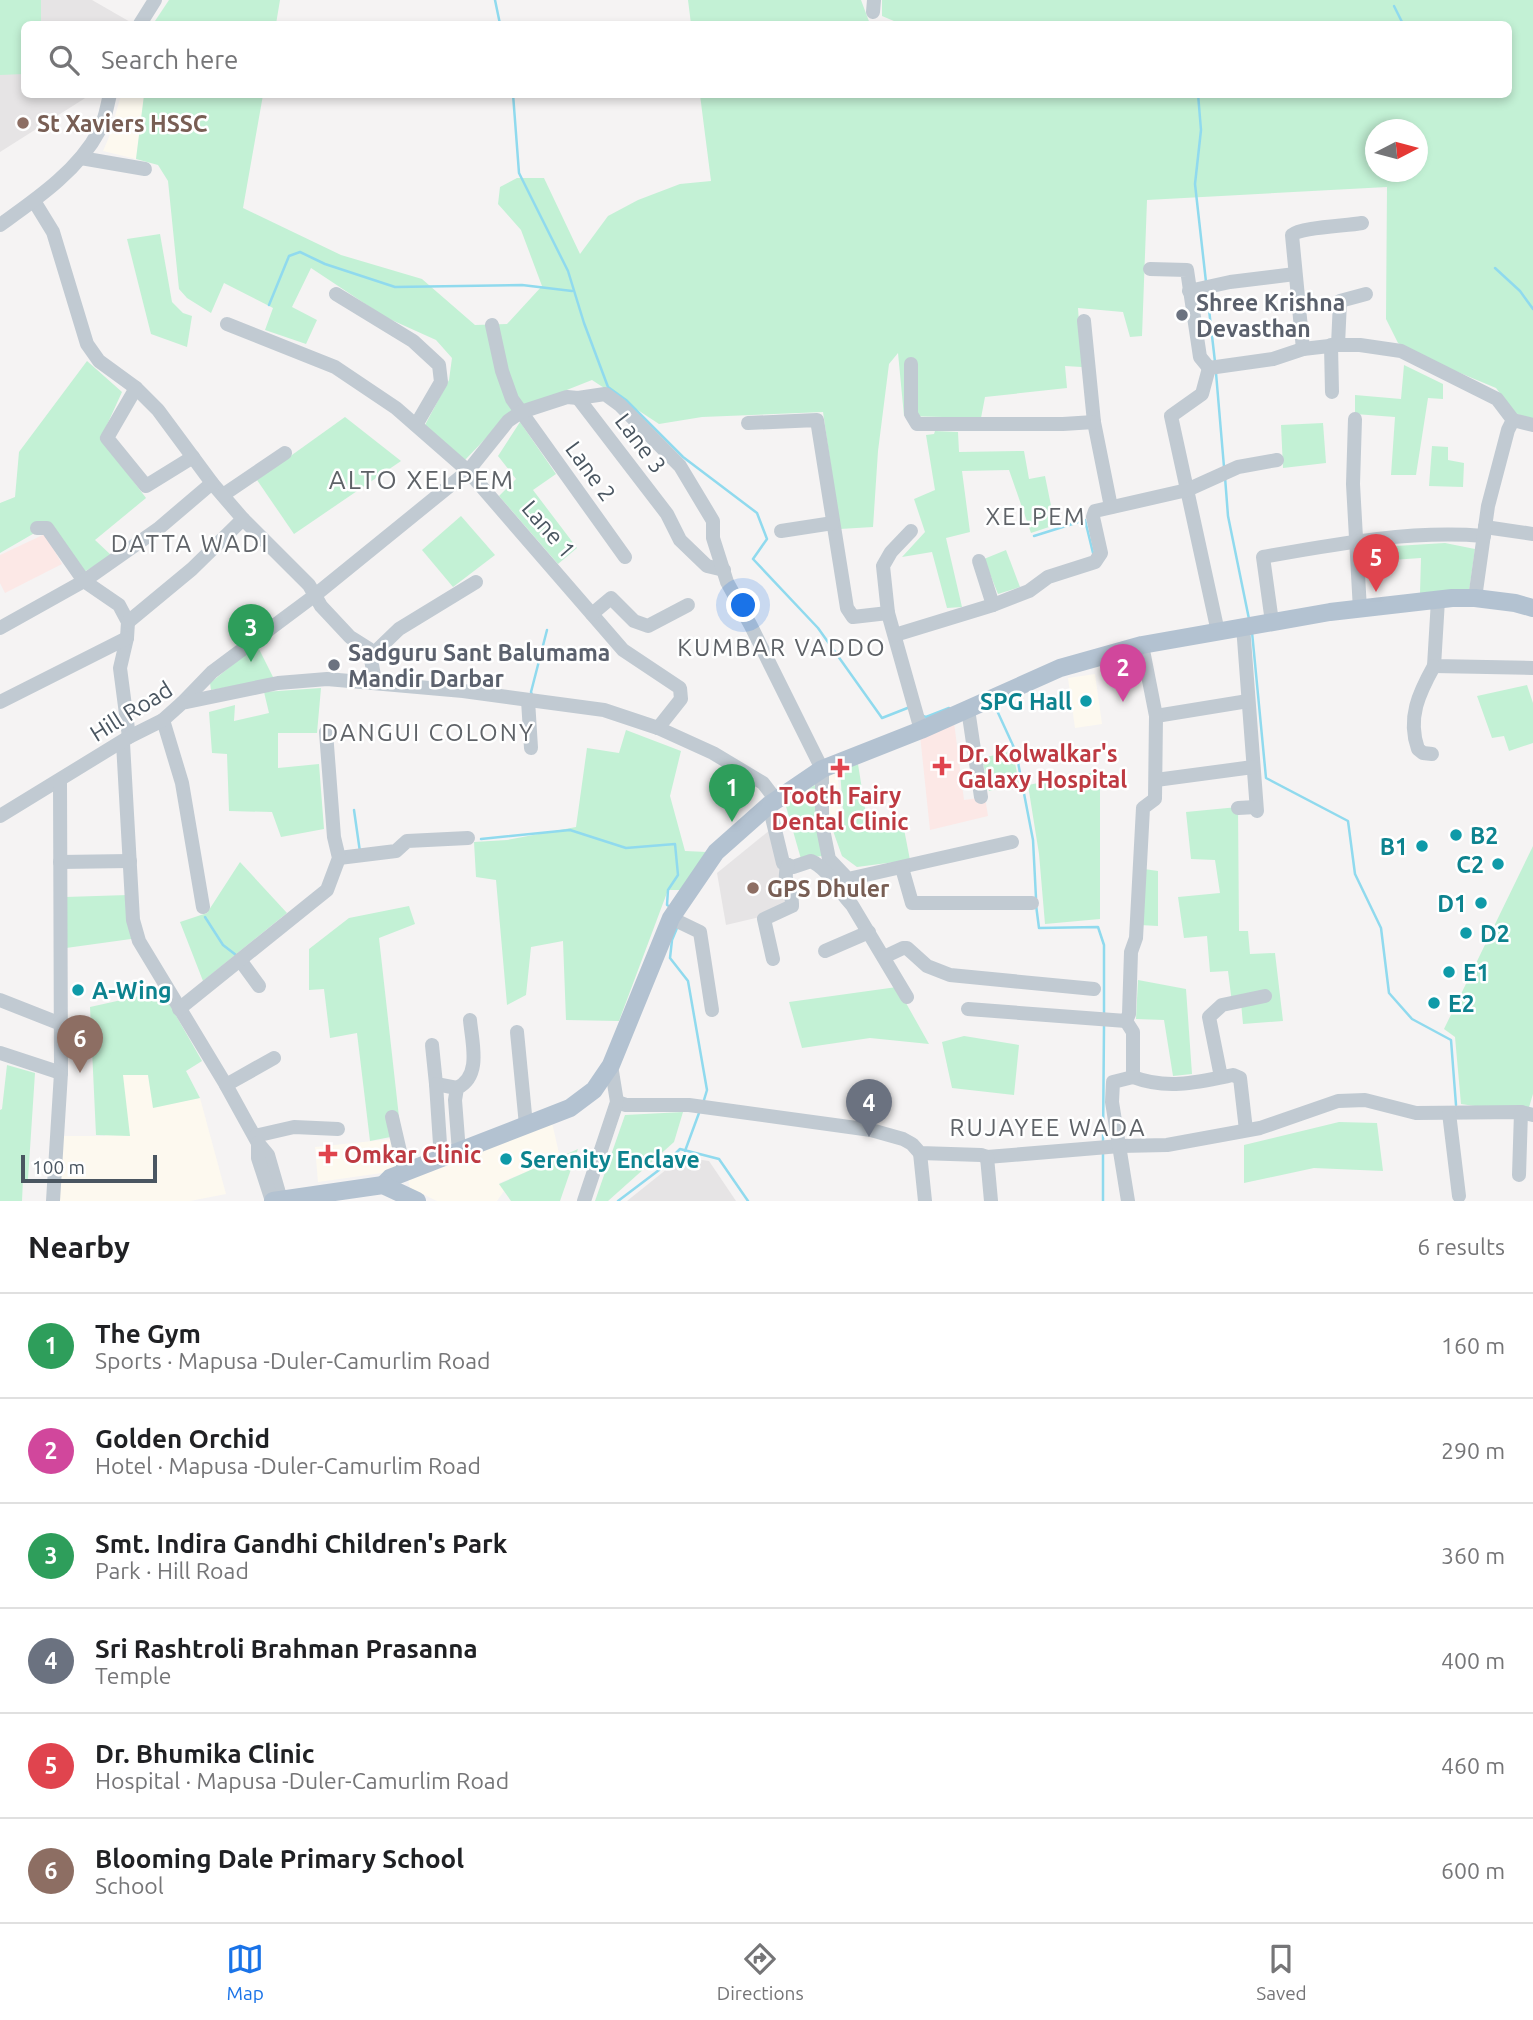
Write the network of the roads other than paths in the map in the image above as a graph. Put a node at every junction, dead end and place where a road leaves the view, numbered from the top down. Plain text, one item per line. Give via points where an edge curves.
1 (155, 0) edge
2 (142, 21) edge
3 (109, 98) edge
4 (82, 158) junction
5 (145, 169) dead end
6 (34, 201) junction
7 (1362, 223) dead end
8 (0, 225) edge
9 (1150, 269) dead end
10 (1296, 274) junction
11 (1189, 291) junction
12 (336, 294) dead end
13 (1366, 294) dead end
14 (1084, 321) dead end
15 (227, 324) dead end
16 (492, 325) dead end
17 (1335, 345) junction
18 (1303, 349) junction
19 (911, 363) dead end
20 (1209, 368) junction
21 (136, 388) junction
22 (1332, 392) dead end
23 (578, 398) junction
24 (521, 412) junction
25 (1355, 419) dead end
26 (1513, 420) junction
27 (1094, 422) junction
28 (748, 423) dead end
29 (416, 425) junction
30 (1533, 425) edge
31 (285, 453) dead end
32 (193, 457) junction
33 (1278, 460) dead end
34 (468, 471) junction
35 (212, 483) junction
36 (1186, 490) junction
37 (223, 495) junction
38 (1111, 507) junction
39 (243, 519) junction
40 (833, 523) junction
41 (37, 528) dead end
42 (781, 531) dead end
43 (911, 531) dead end
44 (1485, 531) junction
45 (1533, 534) edge
46 (1357, 541) junction
47 (625, 557) dead end
48 (979, 561) dead end
49 (724, 570) junction
50 (84, 582) junction
51 (476, 582) dead end
52 (314, 596) junction
53 (1475, 598) junction
54 (1438, 600) junction
55 (688, 605) dead end
56 (993, 605) junction
57 (1533, 608) edge
58 (1360, 610) junction
59 (888, 613) junction
60 (592, 614) junction
61 (128, 622) junction
62 (1272, 622) junction
63 (1242, 626) junction
64 (0, 628) edge
65 (1218, 632) junction
66 (895, 635) junction
67 (127, 638) junction
68 (1142, 645) junction
69 (372, 655) junction
70 (1434, 666) junction
71 (1533, 668) edge
72 (375, 681) junction
73 (528, 700) junction
74 (1248, 701) junction
75 (0, 702) edge
76 (182, 703) junction
77 (968, 709) junction
78 (1156, 716) junction
79 (163, 720) junction
80 (658, 728) junction
81 (921, 730) junction
82 (326, 732) dead end
83 (126, 740) junction
84 (531, 748) dead end
85 (1432, 754) dead end
86 (1253, 767) junction
87 (822, 769) junction
88 (1156, 780) junction
89 (60, 782) junction
90 (981, 797) dead end
91 (772, 802) junction
92 (1238, 808) dead end
93 (0, 815) edge
94 (468, 838) dead end
95 (1012, 842) dead end
96 (339, 858) junction
97 (130, 861) junction
98 (60, 862) junction
99 (788, 865) junction
100 (902, 868) junction
101 (1032, 902) dead end
102 (203, 907) dead end
103 (671, 918) junction
104 (869, 932) junction
105 (825, 951) dead end
106 (884, 957) junction
107 (240, 960) junction
108 (773, 960) dead end
109 (259, 986) dead end
110 (1094, 989) dead end
111 (907, 996) dead end
112 (1265, 996) dead end
113 (0, 1000) edge
114 (179, 1009) junction
115 (968, 1009) dead end
116 (712, 1010) dead end
117 (470, 1020) dead end
118 (1126, 1021) junction
119 (61, 1024) junction
120 (517, 1032) dead end
121 (432, 1045) dead end
122 (0, 1053) edge
123 (274, 1058) dead end
124 (611, 1065) junction
125 (61, 1073) junction
126 (1133, 1077) junction
127 (1221, 1077) junction
128 (436, 1084) junction
129 (226, 1085) junction
130 (457, 1088) junction
131 (617, 1102) junction
132 (1450, 1113) junction
133 (1527, 1114) edge
134 (392, 1117) dead end
135 (526, 1125) junction
136 (338, 1129) dead end
137 (1245, 1130) junction
138 (257, 1140) junction
139 (1120, 1146) junction
140 (459, 1152) junction
141 (920, 1153) junction
142 (987, 1157) junction
143 (442, 1159) junction
144 (405, 1173) junction
145 (1518, 1175) dead end
146 (383, 1185) junction
147 (1459, 1196) dead end
148 (53, 1201) edge
149 (275, 1201) edge
150 (417, 1201) edge
151 (584, 1201) edge
152 (925, 1201) edge
153 (991, 1201) edge
154 (1128, 1201) edge

1 - 2 street
3 - 4 street via 100,130
4 - 5 street
4 - 6 street
6 - 8 street
6 - 21 street via 53,232 87,344 99,361
7 - 10 street via 1298,230 1292,235
9 - 11 street via 1187,270
10 - 11 street
10 - 18 street
11 - 20 street via 1200,358
12 - 29 street via 414,341 439,365 441,382
13 - 17 street via 1340,301
14 - 27 street
15 - 29 street, Lane 1 via 335,367
16 - 24 street, Lane 2 via 502,372
17 - 18 street
17 - 22 street
17 - 26 street via 1401,351 1497,399
18 - 20 street via 1273,359
19 - 27 street via 911,414 917,424
20 - 36 street via 1202,394 1171,416
21 - 32 street
21 - 32 street via 107,438 135,474 146,486
23 - 24 street via 566,397
23 - 49 street, Lane 3 via 667,514 680,540 707,566
23 - 49 street via 605,394 680,466 713,521 713,538
24 - 34 street via 508,421
24 - 47 street, Lane 2
25 - 46 street
26 - 30 street
26 - 44 street
27 - 38 street
28 - 40 street via 817,420
29 - 34 street, Lane 1
31 - 37 street
32 - 35 street
33 - 36 street via 1238,467
34 - 52 street
34 - 60 street, Lane 1
35 - 37 street
35 - 50 street
36 - 38 street
36 - 65 street
37 - 39 street
38 - 56 street via 1095,511 1093,517 1101,553 1095,562 1048,577 1029,591
39 - 52 street via 309,585
39 - 61 street
40 - 42 street
40 - 59 street via 847,608 853,617
41 - 50 street via 47,528
43 - 59 street via 883,566
44 - 45 street
44 - 46 street
44 - 53 street
46 - 58 street
46 - 62 street via 1263,557
48 - 56 street
49 - 87 street
50 - 61 street via 119,606
50 - 64 street
51 - 69 street via 400,629
52 - 69 street
52 - 76 street via 212,672
53 - 54 main road
53 - 57 main road
54 - 58 main road
54 - 70 street
55 - 60 street via 648,626 634,621 611,598
56 - 66 street
58 - 62 main road
59 - 66 street
60 - 80 street, Lane 1 via 623,650 680,688 681,699
61 - 67 street
62 - 63 main road
63 - 65 main road
63 - 74 street
65 - 68 main road
66 - 81 street
67 - 75 street
67 - 83 street via 120,668
68 - 77 main road via 1060,668
68 - 78 street
69 - 72 street
70 - 71 street
70 - 85 street via 1413,717 1418,749
72 - 73 street, Hill Road
72 - 76 street, Hill Road via 278,683
73 - 80 street, Hill Road via 604,710
73 - 84 street
74 - 78 street
74 - 86 street
76 - 79 street, Hill Road
77 - 81 main road
77 - 90 street
78 - 88 street
79 - 83 street, Hill Road
79 - 102 street via 182,783
80 - 91 street, Hill Road via 763,783
81 - 87 main road
82 - 96 street
83 - 89 street, Hill Road
83 - 97 street
86 - 88 street
86 - 92 street via 1256,809
87 - 91 main road
87 - 100 street via 822,824 829,859 848,879
88 - 118 street via 1155,799 1143,808
89 - 93 street, Hill Road
89 - 98 street
91 - 99 street via 783,863
91 - 103 main road via 716,852
94 - 96 street via 407,841 396,851
95 - 100 street
96 - 107 street via 327,890
97 - 98 street
97 - 114 street via 132,920 139,941
98 - 119 street
99 - 104 street via 811,861 820,865
99 - 108 street via 784,875 792,906 764,919
100 - 101 street via 912,904
103 - 116 street via 700,932
103 - 124 main road
104 - 105 street
104 - 106 street
106 - 110 street via 906,948 927,966 950,975
106 - 111 street
107 - 109 street
107 - 114 street
112 - 127 street via 1222,1005 1209,1017
113 - 119 street
114 - 129 street
115 - 118 street
117 - 130 street via 471,1075
118 - 126 street via 1133,1032
119 - 125 street
120 - 135 street
121 - 128 street
122 - 125 street
123 - 129 street
124 - 131 street
124 - 135 main road via 594,1090 570,1108
125 - 148 street
126 - 127 street via 1147,1083 1184,1085
126 - 139 street via 1113,1082
127 - 137 street via 1240,1078
128 - 130 street
128 - 143 street
129 - 138 street
130 - 140 street
131 - 141 street via 689,1105 871,1130 903,1139
131 - 151 street
132 - 133 street
132 - 137 street via 1416,1113 1365,1100 1338,1101
132 - 147 street
133 - 145 street
134 - 144 street
135 - 140 main road
136 - 138 street via 294,1127
137 - 139 street via 1167,1146
138 - 149 street via 268,1154
139 - 142 street
139 - 154 street
140 - 143 main road
141 - 142 street
141 - 152 street
142 - 153 street
143 - 144 main road
144 - 146 main road
146 - 149 main road
146 - 150 main road

